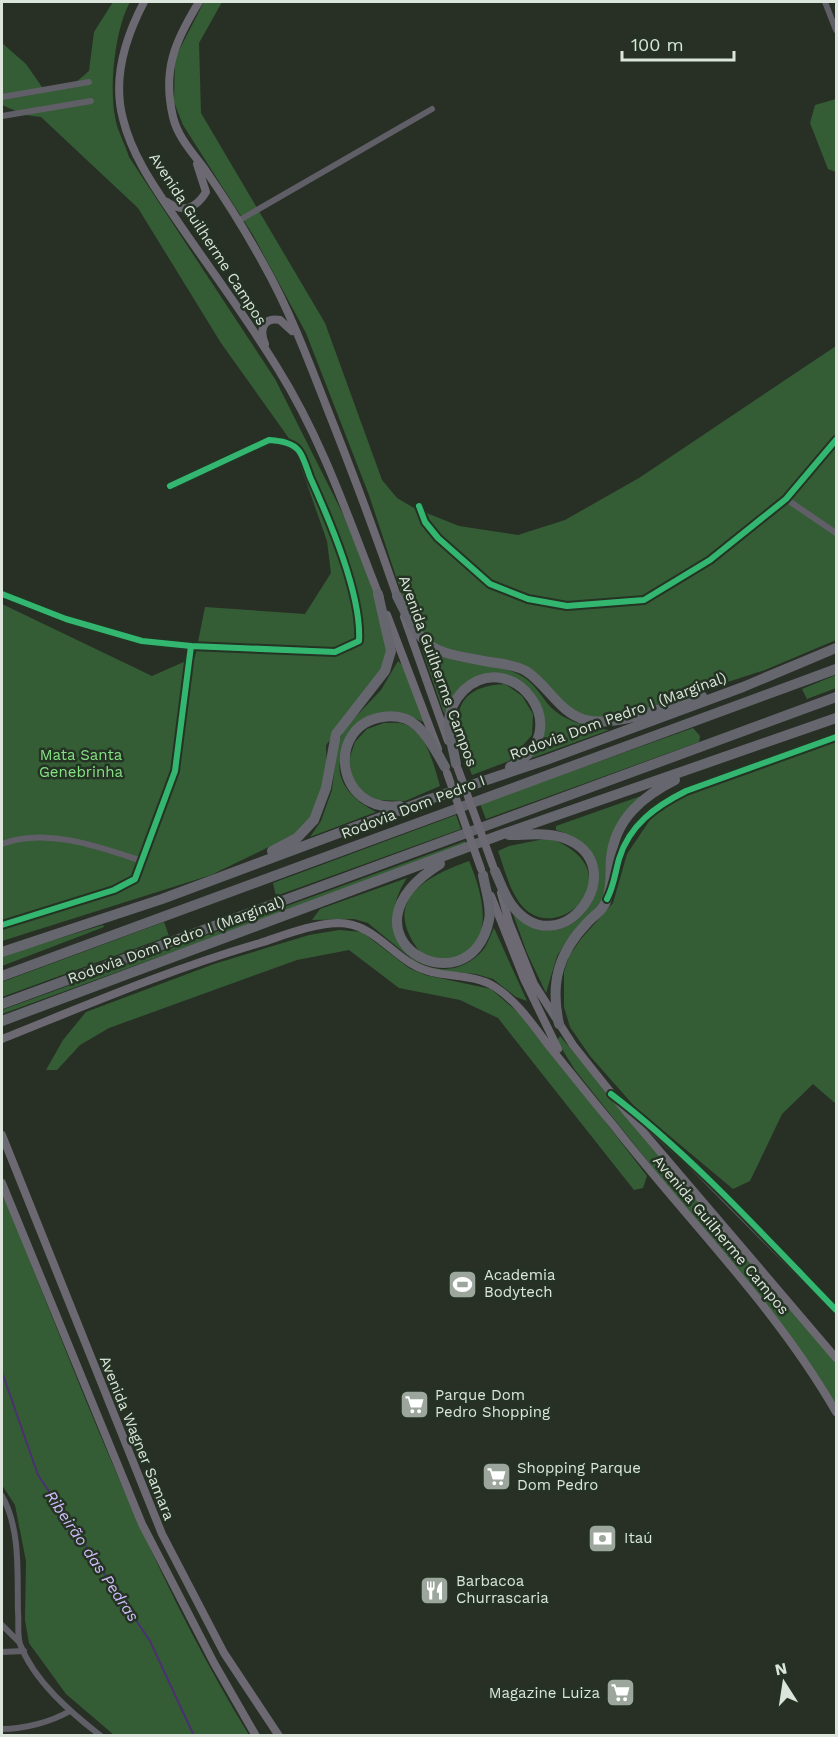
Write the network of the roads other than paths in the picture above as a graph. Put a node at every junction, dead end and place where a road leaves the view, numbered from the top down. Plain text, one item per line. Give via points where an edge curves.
1 (144, 2) edge
2 (825, 2) edge
3 (196, 4) edge
4 (837, 30) edge
5 (89, 82) dead end
6 (2, 97) edge
7 (91, 101) dead end
8 (432, 109) dead end
9 (2, 116) edge
10 (193, 154) junction
11 (158, 193) junction
12 (238, 221) junction
13 (305, 352) junction
14 (271, 357) junction
15 (837, 440) edge
16 (170, 486) dead end
17 (786, 499) junction
18 (419, 507) dead end
19 (837, 533) edge
20 (2, 594) edge
21 (378, 594) junction
22 (397, 596) junction
23 (191, 646) junction
24 (837, 648) edge
25 (837, 669) edge
26 (743, 687) junction
27 (837, 697) edge
28 (837, 718) edge
29 (837, 737) edge
30 (713, 762) junction
31 (452, 768) junction
32 (484, 780) junction
33 (430, 799) junction
34 (500, 835) junction
35 (2, 844) edge
36 (467, 849) junction
37 (142, 861) junction
38 (494, 868) junction
39 (482, 872) junction
40 (162, 899) junction
41 (607, 899) junction
42 (2, 925) edge
43 (2, 951) edge
44 (67, 952) junction
45 (2, 969) edge
46 (2, 976) edge
47 (2, 1004) edge
48 (2, 1021) edge
49 (559, 1024) junction
50 (2, 1041) edge
51 (577, 1080) junction
52 (612, 1094) junction
53 (2, 1135) edge
54 (2, 1183) edge
55 (837, 1310) edge
56 (837, 1358) edge
57 (837, 1412) edge
58 (2, 1496) edge
59 (2, 1625) edge
60 (19, 1642) junction
61 (24, 1651) junction
62 (2, 1652) edge
63 (70, 1711) junction
64 (2, 1729) edge
65 (16, 1729) junction
66 (21, 1736) edge
67 (101, 1736) edge
68 (256, 1736) edge
69 (279, 1736) edge

1 - 11 main road, Avenida Guilherme Campos via 122,56 119,96 129,139
2 - 4 street
3 - 10 main road, Avenida Guilherme Campos via 173,51 169,94 174,119
5 - 6 street
7 - 9 street
8 - 12 street
10 - 11 main road via 206,192 202,199 194,207 182,209
10 - 12 main road, Avenida Guilherme Campos
11 - 14 main road, Avenida Guilherme Campos
12 - 13 main road, Avenida Guilherme Campos
13 - 14 main road via 290,327 270,319 262,331
13 - 22 main road, Avenida Guilherme Campos
14 - 21 main road, Avenida Guilherme Campos via 324,455
15 - 17 street
16 - 23 street via 269,440 284,441 298,450 326,512 360,625 359,640 335,652
17 - 18 street via 710,560 644,600 567,606 528,599 490,584 438,538
17 - 19 street
20 - 23 street via 66,619 142,640
21 - 31 main road, Avenida Guilherme Campos
21 - 40 highway via 389,635 389,660 381,680 336,734 323,798 308,828 281,847
22 - 26 highway via 413,628 431,648 525,671 552,698 585,720 621,719
22 - 31 main road, Avenida Guilherme Campos
23 - 37 street via 175,771
24 - 26 highway, Rodovia Dom Pedro I (Marginal)
25 - 44 highway, Rodovia Dom Pedro I
26 - 32 highway, Rodovia Dom Pedro I (Marginal)
27 - 47 highway
28 - 30 highway, Rodovia Dom Pedro I (Marginal)
29 - 41 street via 663,802 638,824 624,845
30 - 34 highway, Rodovia Dom Pedro I (Marginal)
30 - 41 highway via 653,791 626,817 612,851
31 - 32 highway via 449,726 455,700 480,681 515,682 536,704 538,740 525,758
31 - 33 highway via 425,734 402,717 374,718 357,730 348,743 345,769 359,796 388,807
31 - 38 main road, Avenida Guilherme Campos, bridge
31 - 39 main road, Avenida Guilherme Campos, bridge
32 - 33 highway, Rodovia Dom Pedro I (Marginal)
33 - 40 highway, Rodovia Dom Pedro I (Marginal)
34 - 36 highway, Rodovia Dom Pedro I (Marginal)
34 - 38 highway via 554,835 566,839 587,857 594,882 585,908 562,923 538,924 512,904
35 - 37 street via 22,839 56,839 102,847
36 - 39 highway via 429,871 405,892 398,908 398,926 413,954 435,964 447,964 476,948 490,918
36 - 48 highway, Rodovia Dom Pedro I (Marginal)
37 - 42 street via 135,879 114,890
38 - 49 main road, Avenida Guilherme Campos via 521,953 534,984
39 - 51 main road, Avenida Guilherme Campos via 524,979 552,1040
40 - 43 highway, Rodovia Dom Pedro I (Marginal)
41 - 49 highway via 565,950 557,968 555,997
44 - 45 highway
44 - 46 highway, Rodovia Dom Pedro I
49 - 52 main road, Avenida Guilherme Campos
50 - 51 main road, Avenida Guilherme Campos via 212,957 323,925 355,925 368,930 396,954 426,972 476,979 493,986 526,1016
51 - 57 main road, Avenida Guilherme Campos via 786,1334
52 - 55 street via 685,1158
52 - 56 main road, Avenida Guilherme Campos
53 - 69 main road, Avenida Wagner Samara via 162,1534 224,1653
54 - 68 main road, Avenida Wagner Samara via 142,1524
58 - 60 street via 8,1507 16,1553
59 - 60 street
60 - 61 street
61 - 62 street
61 - 63 street
63 - 65 street
63 - 67 street
64 - 65 street
65 - 66 street

